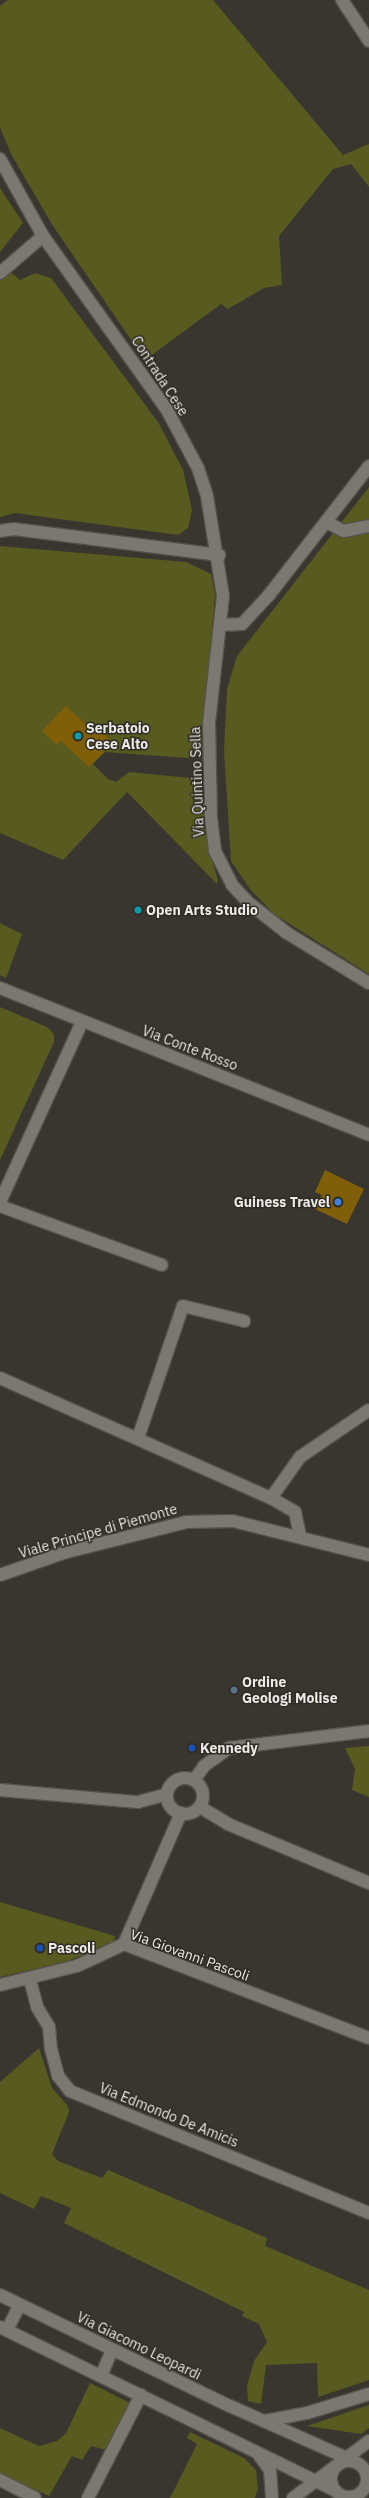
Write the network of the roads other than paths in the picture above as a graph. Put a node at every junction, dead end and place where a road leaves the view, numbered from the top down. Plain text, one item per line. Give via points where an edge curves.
1 (342, 0) edge
2 (369, 41) edge
3 (0, 159) edge
4 (3, 170) edge
5 (43, 236) junction
6 (0, 273) edge
7 (369, 466) edge
8 (326, 522) junction
9 (369, 526) edge
10 (0, 530) edge
11 (219, 555) junction
12 (222, 625) junction
13 (369, 983) edge
14 (0, 988) edge
15 (82, 1022) junction
16 (369, 1135) edge
17 (0, 1202) edge
18 (0, 1206) edge
19 (162, 1265) dead end
20 (244, 1321) dead end
21 (0, 1378) edge
22 (369, 1410) edge
23 (138, 1438) junction
24 (271, 1498) junction
25 (300, 1536) junction
26 (369, 1555) edge
27 (0, 1575) edge
28 (369, 1731) edge
29 (194, 1780) junction
30 (0, 1790) edge
31 (167, 1794) junction
32 (200, 1807) junction
33 (181, 1813) junction
34 (369, 1883) edge
35 (124, 1944) junction
36 (30, 1980) junction
37 (0, 1985) edge
38 (369, 2038) edge
39 (369, 2212) edge
40 (0, 2295) edge
41 (20, 2305) junction
42 (4, 2328) edge
43 (112, 2350) junction
44 (101, 2376) junction
45 (369, 2394) edge
46 (141, 2395) junction
47 (265, 2421) junction
48 (369, 2442) edge
49 (252, 2450) junction
50 (347, 2461) junction
51 (0, 2480) edge
52 (317, 2481) junction
53 (334, 2490) junction
54 (361, 2493) edge
55 (35, 2498) edge
56 (88, 2498) edge
57 (272, 2498) edge
58 (293, 2498) edge

1 - 2 street
3 - 4 street, Contrada Cese
4 - 5 street, Contrada Cese
5 - 6 street
5 - 11 street, Contrada Cese via 167,410 198,468 207,496
7 - 8 street
8 - 9 street via 344,531
8 - 12 street via 269,595 242,624
10 - 11 street via 14,529
11 - 12 street, Contrada Cese via 223,596
12 - 13 street, Via Quintino Sella via 209,723 211,818 215,851 232,885 250,904 288,933
14 - 15 street, Via Conte Rosso
15 - 16 street, Via Conte Rosso
15 - 17 street
18 - 19 street
20 - 23 street via 183,1306
21 - 23 street
22 - 24 street via 300,1457
23 - 24 street
24 - 25 street via 295,1512
25 - 26 street, Viale Principe di Piemonte
25 - 27 street, Viale Principe di Piemonte via 233,1521 186,1522 63,1553
28 - 29 street via 229,1748 204,1766
29 - 31 street via 177,1780
29 - 32 street via 203,1792
30 - 31 street via 138,1802
31 - 33 street via 171,1806
32 - 33 street via 191,1813
32 - 34 street via 228,1824
33 - 35 street
35 - 36 street, Via Giovanni Pascoli via 77,1966
35 - 38 street, Via Giovanni Pascoli
36 - 37 street, Via Giovanni Pascoli
36 - 39 street, Via Edmondo De Amicis via 37,2008 50,2027 51,2049 58,2076 70,2091
40 - 41 street, Via Giacomo Leopardi
41 - 42 street
41 - 43 street, Via Giacomo Leopardi
42 - 44 street
43 - 44 street
43 - 47 street, Via Giacomo Leopardi
44 - 46 street
45 - 47 street via 306,2413
46 - 49 street
46 - 56 street
47 - 50 street, Via Giacomo Leopardi
48 - 50 street
49 - 52 street
49 - 57 street via 264,2459 270,2470
50 - 52 street
50 - 53 street via 331,2476
50 - 54 street via 364,2468 368,2477
51 - 55 street
52 - 53 street
52 - 58 street
53 - 54 street via 346,2497

